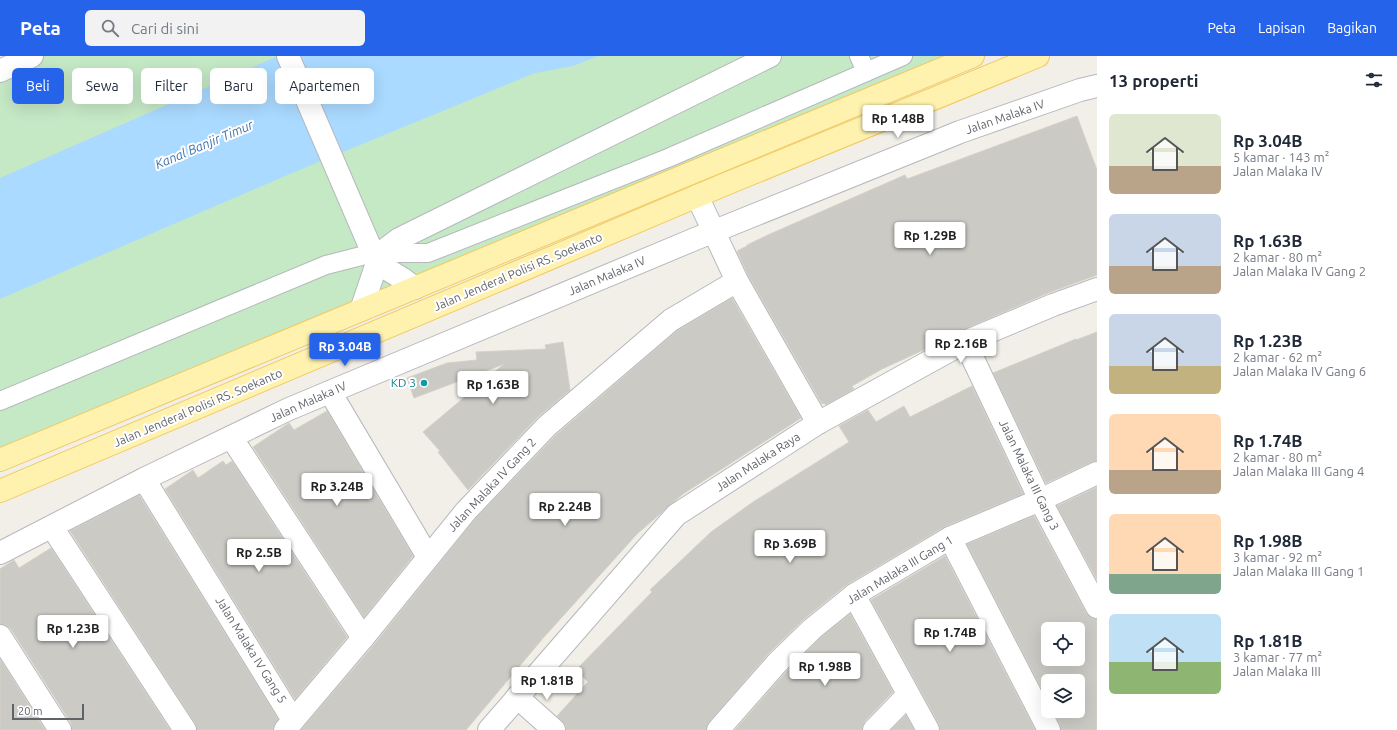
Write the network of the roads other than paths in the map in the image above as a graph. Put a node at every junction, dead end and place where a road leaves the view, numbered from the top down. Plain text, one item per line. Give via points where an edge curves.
1 (32, 56) edge
2 (288, 56) edge
3 (770, 56) edge
4 (903, 56) edge
5 (973, 56) edge
6 (1038, 56) edge
7 (863, 64) edge
8 (0, 71) edge
9 (1097, 86) edge
10 (697, 196) junction
11 (714, 232) junction
12 (376, 257) junction
13 (737, 281) junction
14 (415, 288) junction
15 (1097, 289) edge
16 (361, 310) junction
17 (965, 342) junction
18 (330, 392) junction
19 (0, 401) edge
20 (818, 423) junction
21 (231, 437) junction
22 (0, 460) edge
23 (1097, 473) edge
24 (144, 479) junction
25 (0, 491) edge
26 (1040, 500) junction
27 (52, 527) junction
28 (950, 538) junction
29 (0, 553) edge
30 (428, 557) junction
31 (854, 595) junction
32 (1097, 607) edge
33 (0, 636) edge
34 (363, 638) junction
35 (908, 696) junction
36 (517, 697) junction
37 (289, 725) edge
38 (60, 730) edge
39 (185, 730) edge
40 (489, 730) edge
41 (554, 730) edge
42 (718, 730) edge
43 (874, 730) edge
44 (928, 730) edge
45 (1049, 730) edge

1 - 8 street
2 - 12 street
3 - 12 street via 399,239
4 - 7 street
5 - 14 main road, Jalan Jenderal Polisi RS. Soekanto
6 - 10 main road, Jalan Jenderal Polisi RS. Soekanto
7 - 12 street via 668,158 428,253
9 - 11 street, Jalan Malaka IV via 960,132
10 - 11 street
10 - 25 main road, Jalan Jenderal Polisi RS. Soekanto
11 - 13 street
11 - 18 street, Jalan Malaka IV
12 - 14 street
12 - 16 street
12 - 19 street via 326,265
13 - 20 street
13 - 30 street, Jalan Malaka IV Gang 2 via 671,320 547,426 466,511
14 - 16 main road, Jalan Jenderal Polisi RS. Soekanto
15 - 17 street, Jalan Malaka Raya
16 - 22 main road, Jalan Jenderal Polisi RS. Soekanto
17 - 20 street, Jalan Malaka Raya
17 - 26 street, Jalan Malaka III Gang 3
18 - 21 street, Jalan Malaka IV
18 - 30 street
20 - 36 street, Jalan Malaka Raya via 676,515
21 - 24 street, Jalan Malaka IV
21 - 34 street
23 - 26 street, Jalan Malaka III Gang 1
24 - 27 street, Jalan Malaka IV
24 - 37 street, Jalan Malaka IV Gang 5
26 - 28 street, Jalan Malaka III Gang 1
26 - 32 street, Jalan Malaka III Gang 3
27 - 29 street, Jalan Malaka IV
27 - 39 street
28 - 31 street, Jalan Malaka III Gang 1
28 - 45 street
30 - 34 street, Jalan Malaka IV Gang 2
31 - 35 street
31 - 42 street, Jalan Malaka III Gang 1 via 812,629 782,658
33 - 38 street
34 - 37 street, Jalan Malaka IV Gang 2
35 - 43 street
35 - 44 street
36 - 40 street, Jalan Malaka Raya
36 - 41 street

